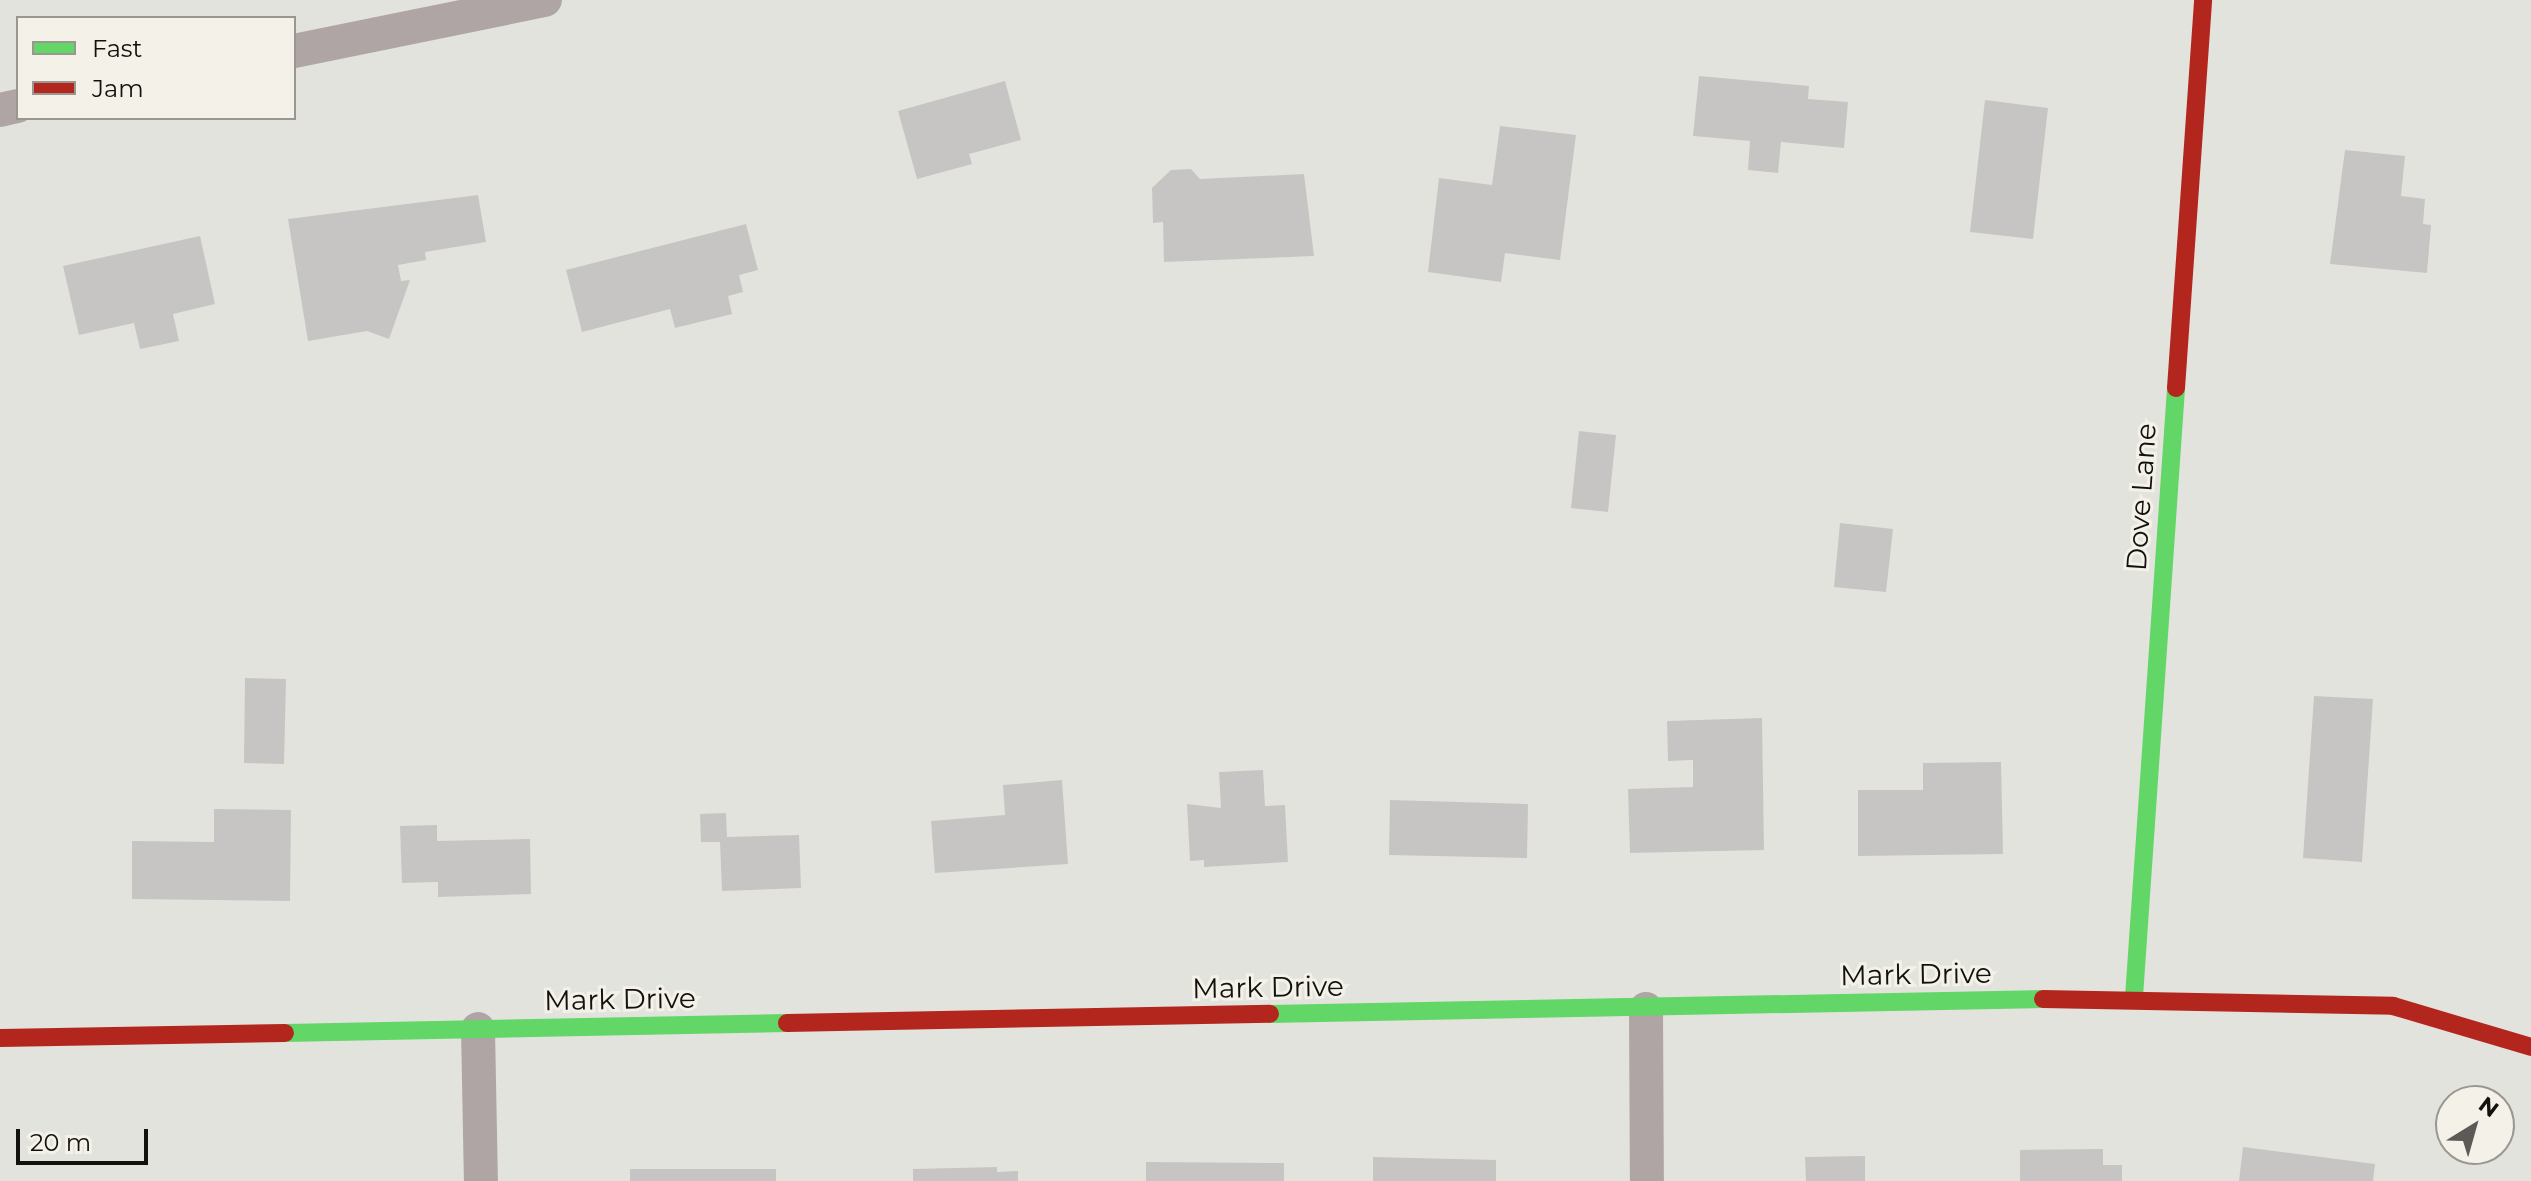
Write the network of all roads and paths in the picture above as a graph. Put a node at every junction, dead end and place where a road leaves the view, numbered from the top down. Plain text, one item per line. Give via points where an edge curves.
1 (545, 0) edge
2 (2203, 0) edge
3 (296, 51) edge
4 (2134, 997) junction
5 (1646, 1009) junction
6 (478, 1029) junction
7 (0, 1038) edge
8 (2531, 1047) edge
9 (481, 1181) edge
10 (1647, 1181) edge

1 - 3 street
2 - 4 street, Dove Lane
4 - 5 street, Mark Drive
4 - 8 street, Mark Drive via 2393,1006
5 - 6 street, Mark Drive
5 - 10 street
6 - 7 street, Mark Drive
6 - 9 street

